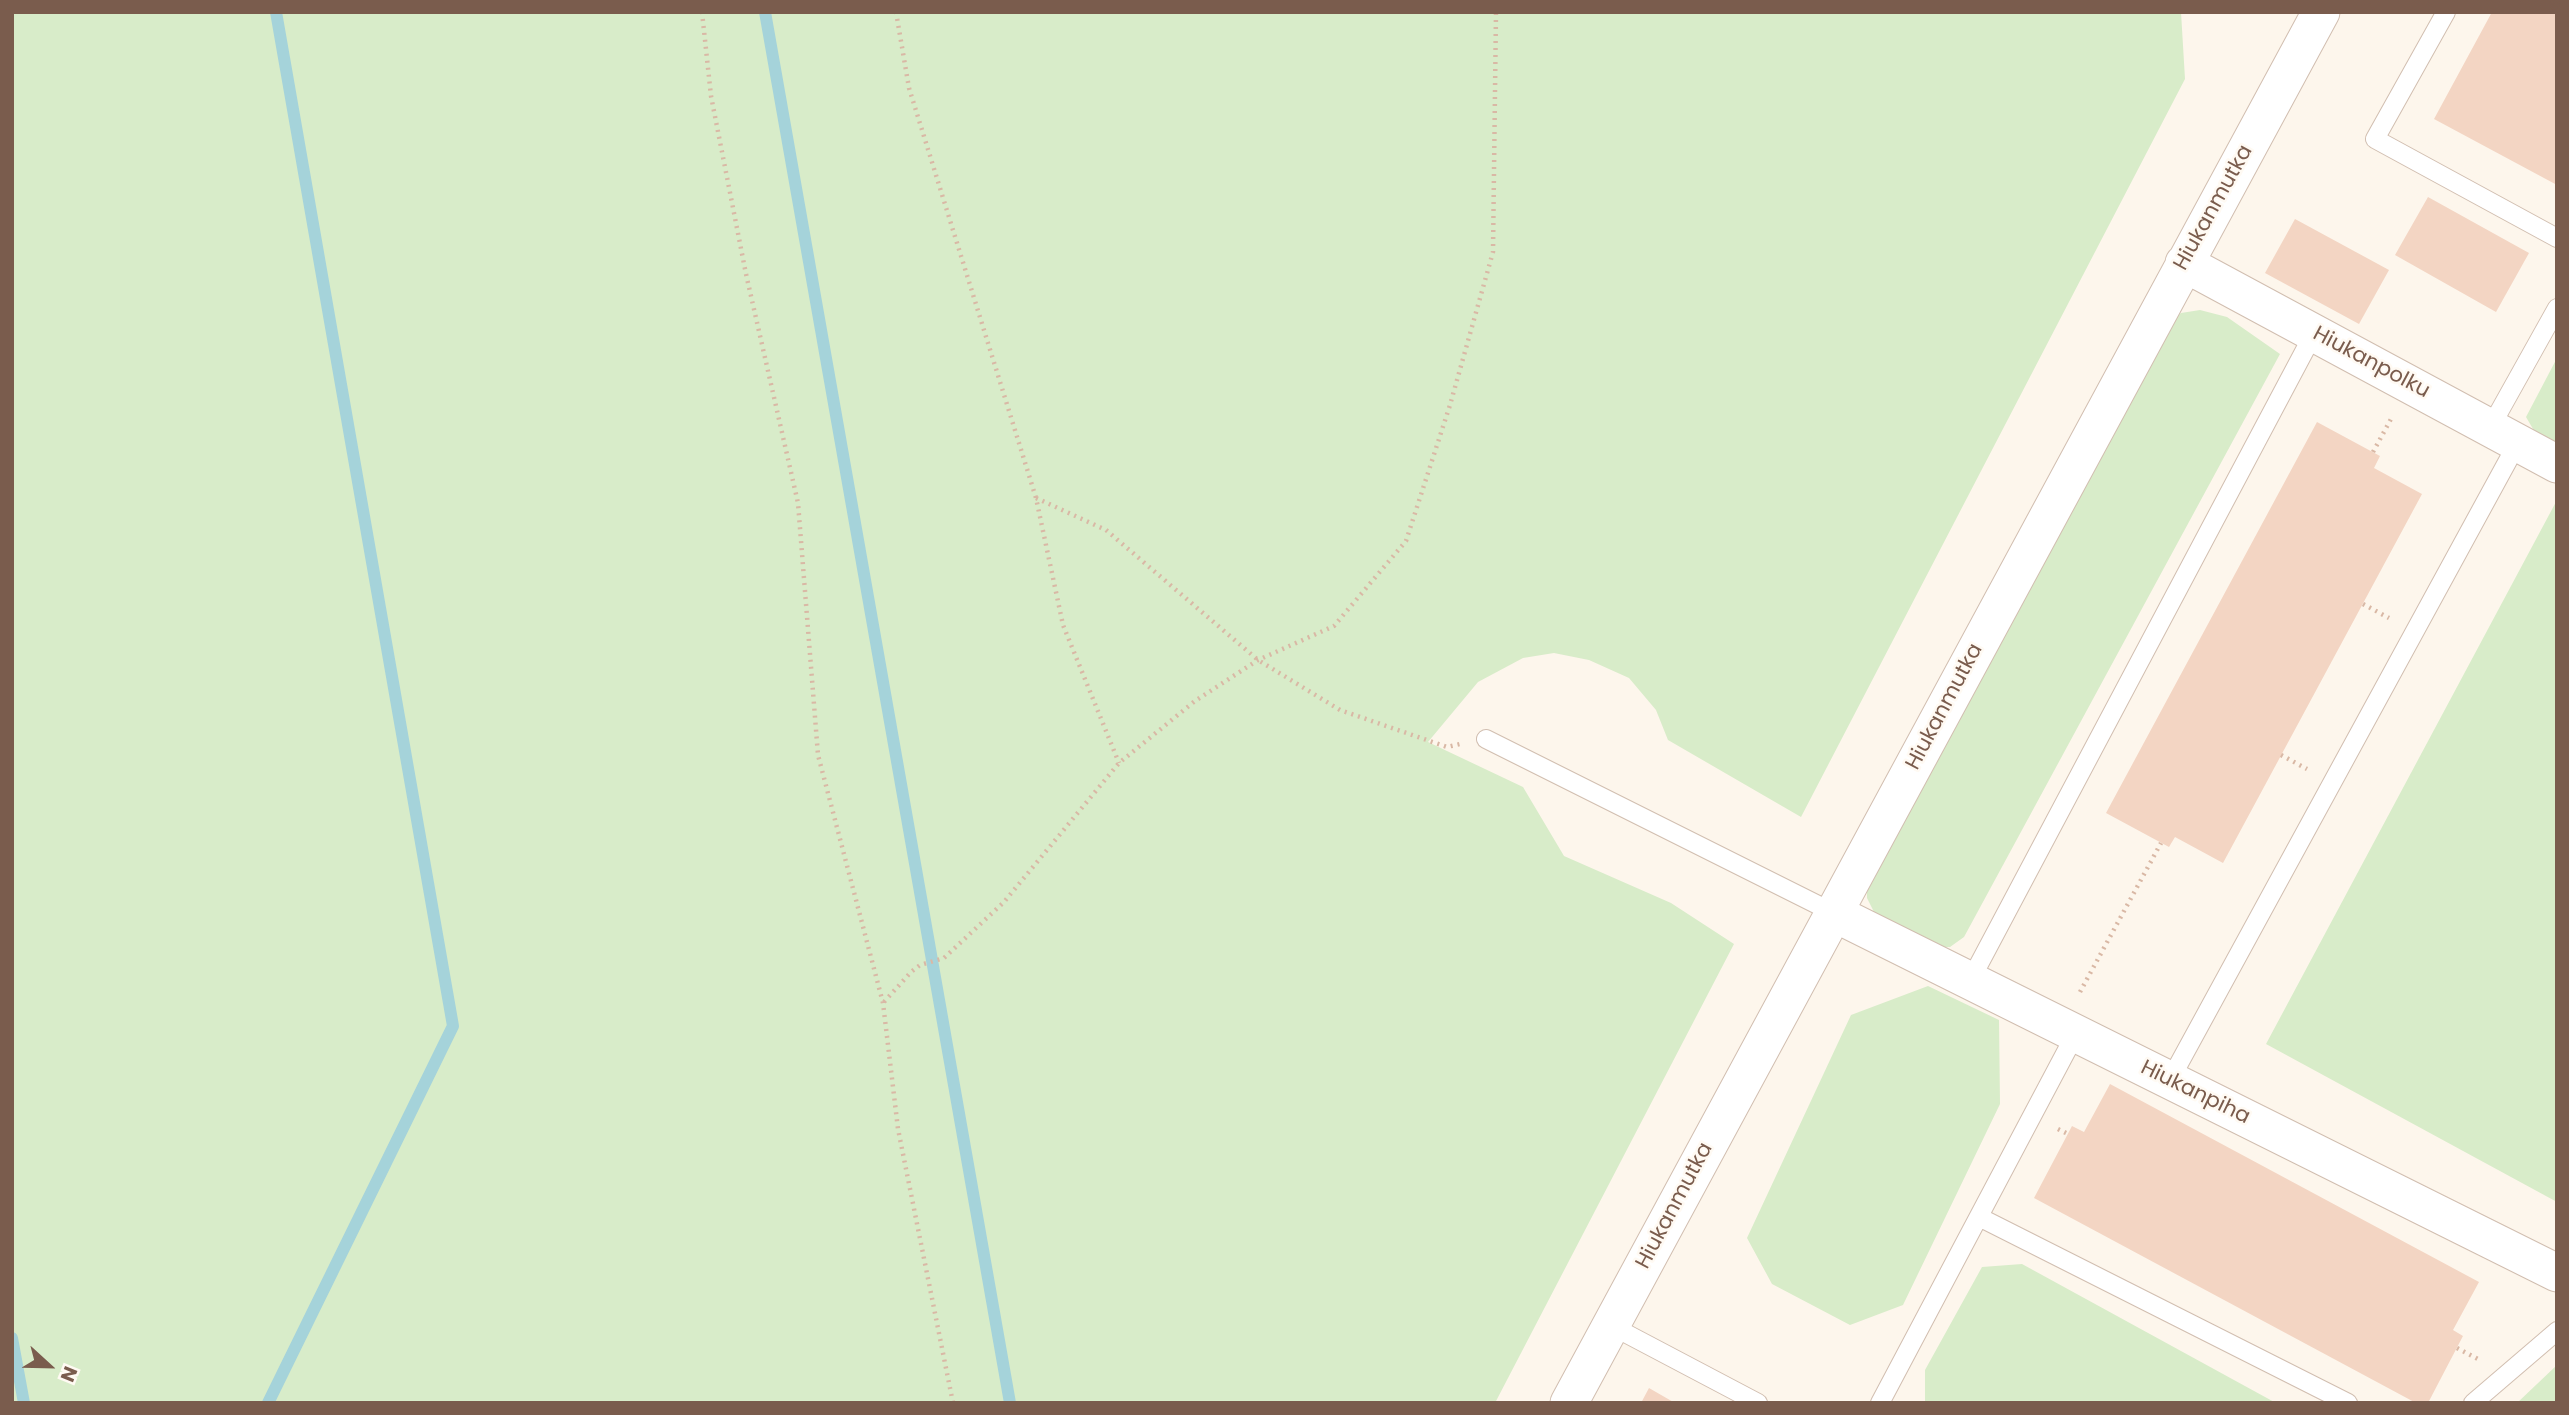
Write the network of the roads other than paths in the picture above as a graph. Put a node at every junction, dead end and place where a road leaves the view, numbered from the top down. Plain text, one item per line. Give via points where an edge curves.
1 (2321, 12) edge
2 (2446, 12) edge
3 (2557, 238) edge
4 (2184, 263) junction
5 (2557, 308) edge
6 (2314, 333) junction
7 (2504, 436) junction
8 (2557, 464) edge
9 (1486, 739) dead end
10 (1834, 913) junction
11 (1970, 981) junction
12 (2069, 1030) junction
13 (2170, 1080) junction
14 (1979, 1217) junction
15 (2557, 1273) edge
16 (1610, 1325) junction
17 (2557, 1331) edge
18 (1569, 1403) edge
19 (1758, 1403) edge
20 (1880, 1403) edge
21 (2348, 1403) edge
22 (2473, 1403) edge

1 - 4 street, Hiukanmutka
2 - 3 lane via 2375,139
4 - 6 street, Hiukanpolku
4 - 10 street, Hiukanmutka
5 - 7 lane
6 - 7 street, Hiukanpolku
6 - 11 lane
7 - 8 street, Hiukanpolku
7 - 13 lane
9 - 10 lane
10 - 11 street, Hiukanpiha
10 - 16 street, Hiukanmutka
11 - 12 street, Hiukanpiha
12 - 13 street, Hiukanpiha
12 - 14 lane
13 - 15 street, Hiukanpiha
14 - 20 lane
14 - 21 lane
16 - 18 street, Hiukanmutka
16 - 19 lane
17 - 22 lane

